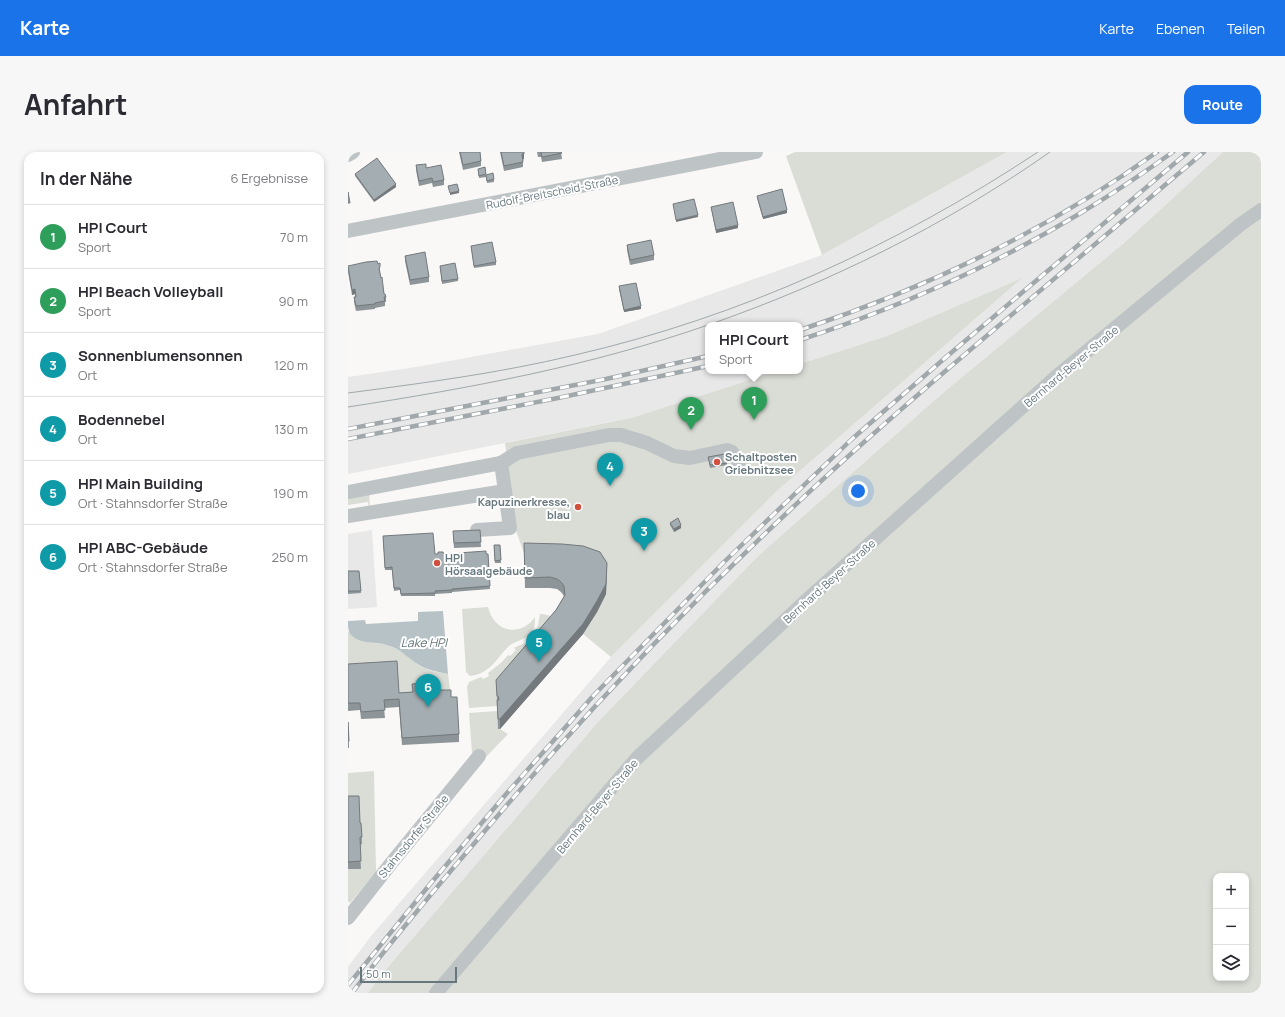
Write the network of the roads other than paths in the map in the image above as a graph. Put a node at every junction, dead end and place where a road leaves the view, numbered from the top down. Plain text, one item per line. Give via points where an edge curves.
1 (353, 152) edge
2 (756, 152) edge
3 (348, 155) edge
4 (1261, 210) edge
5 (348, 230) edge
6 (739, 462) dead end
7 (501, 463) junction
8 (505, 491) junction
9 (348, 492) edge
10 (348, 516) edge
11 (477, 530) edge
12 (479, 756) dead end
13 (348, 918) edge
14 (436, 993) edge

1 - 3 street
2 - 5 street, Rudolf-Breitscheid-Straße
4 - 14 street, Bernhard-Beyer-Straße via 1057,376 814,594 637,758
6 - 7 street via 732,452 726,450 690,458 674,456 646,443 621,435 609,435 517,453
7 - 8 street
7 - 9 street
8 - 10 street
8 - 11 street via 510,528
12 - 13 street, Stahnsdorfer Straße

